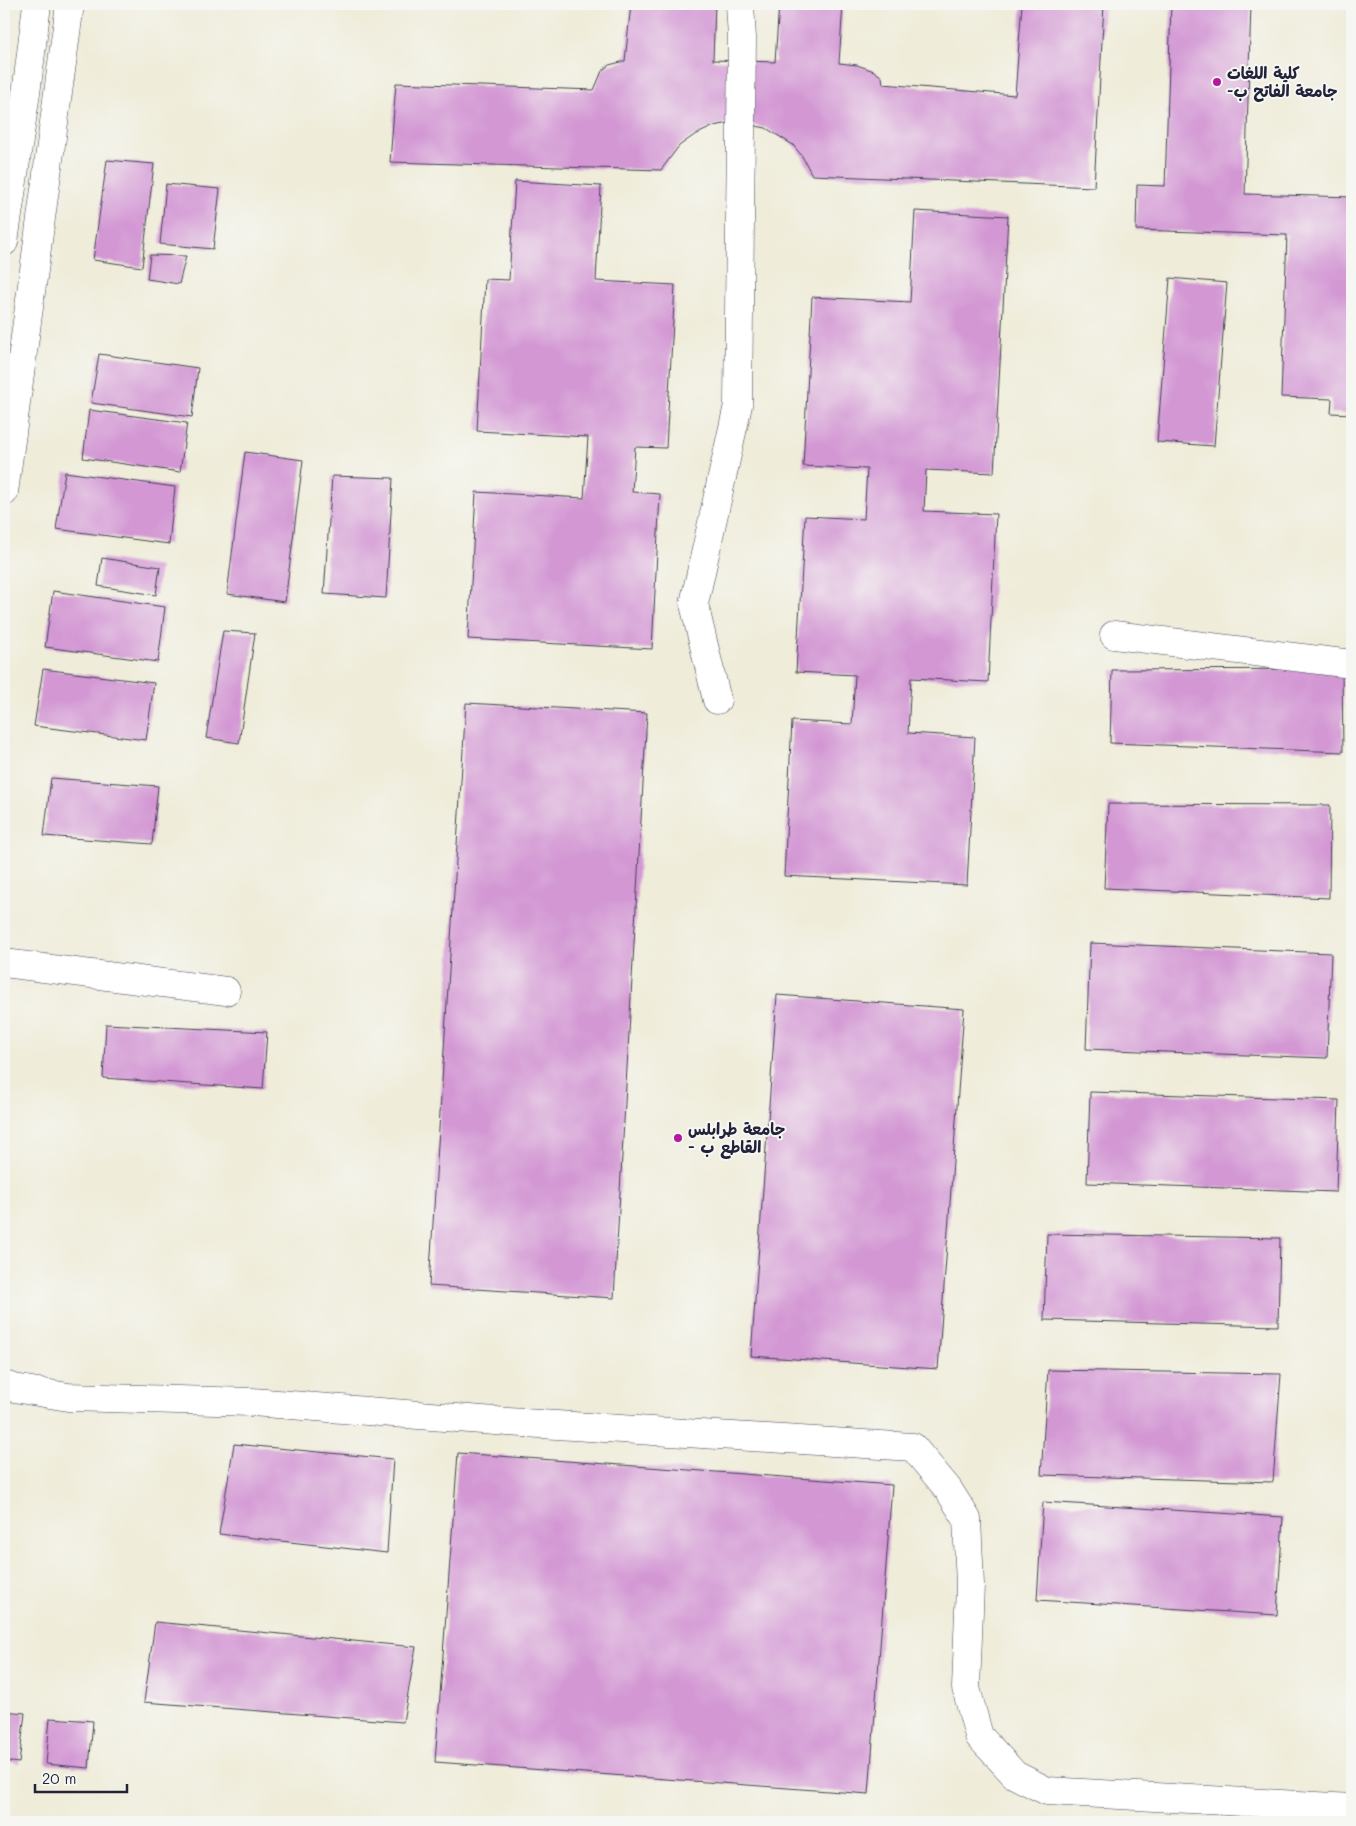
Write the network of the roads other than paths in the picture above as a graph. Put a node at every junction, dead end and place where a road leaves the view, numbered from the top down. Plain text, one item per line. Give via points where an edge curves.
1 (37, 4) edge
2 (70, 4) edge
3 (740, 4) edge
4 (4, 242) edge
5 (4, 492) edge
6 (1114, 635) dead end
7 (1352, 664) edge
8 (717, 700) dead end
9 (4, 963) edge
10 (226, 991) dead end
11 (4, 1385) edge
12 (1352, 1808) edge

1 - 4 street
2 - 5 street
3 - 8 street via 738,406 694,604
6 - 7 street
9 - 10 street
11 - 12 street via 68,1397 252,1402 508,1422 913,1447 948,1489 967,1519 970,1585 966,1688 979,1736 1015,1775 1047,1791

